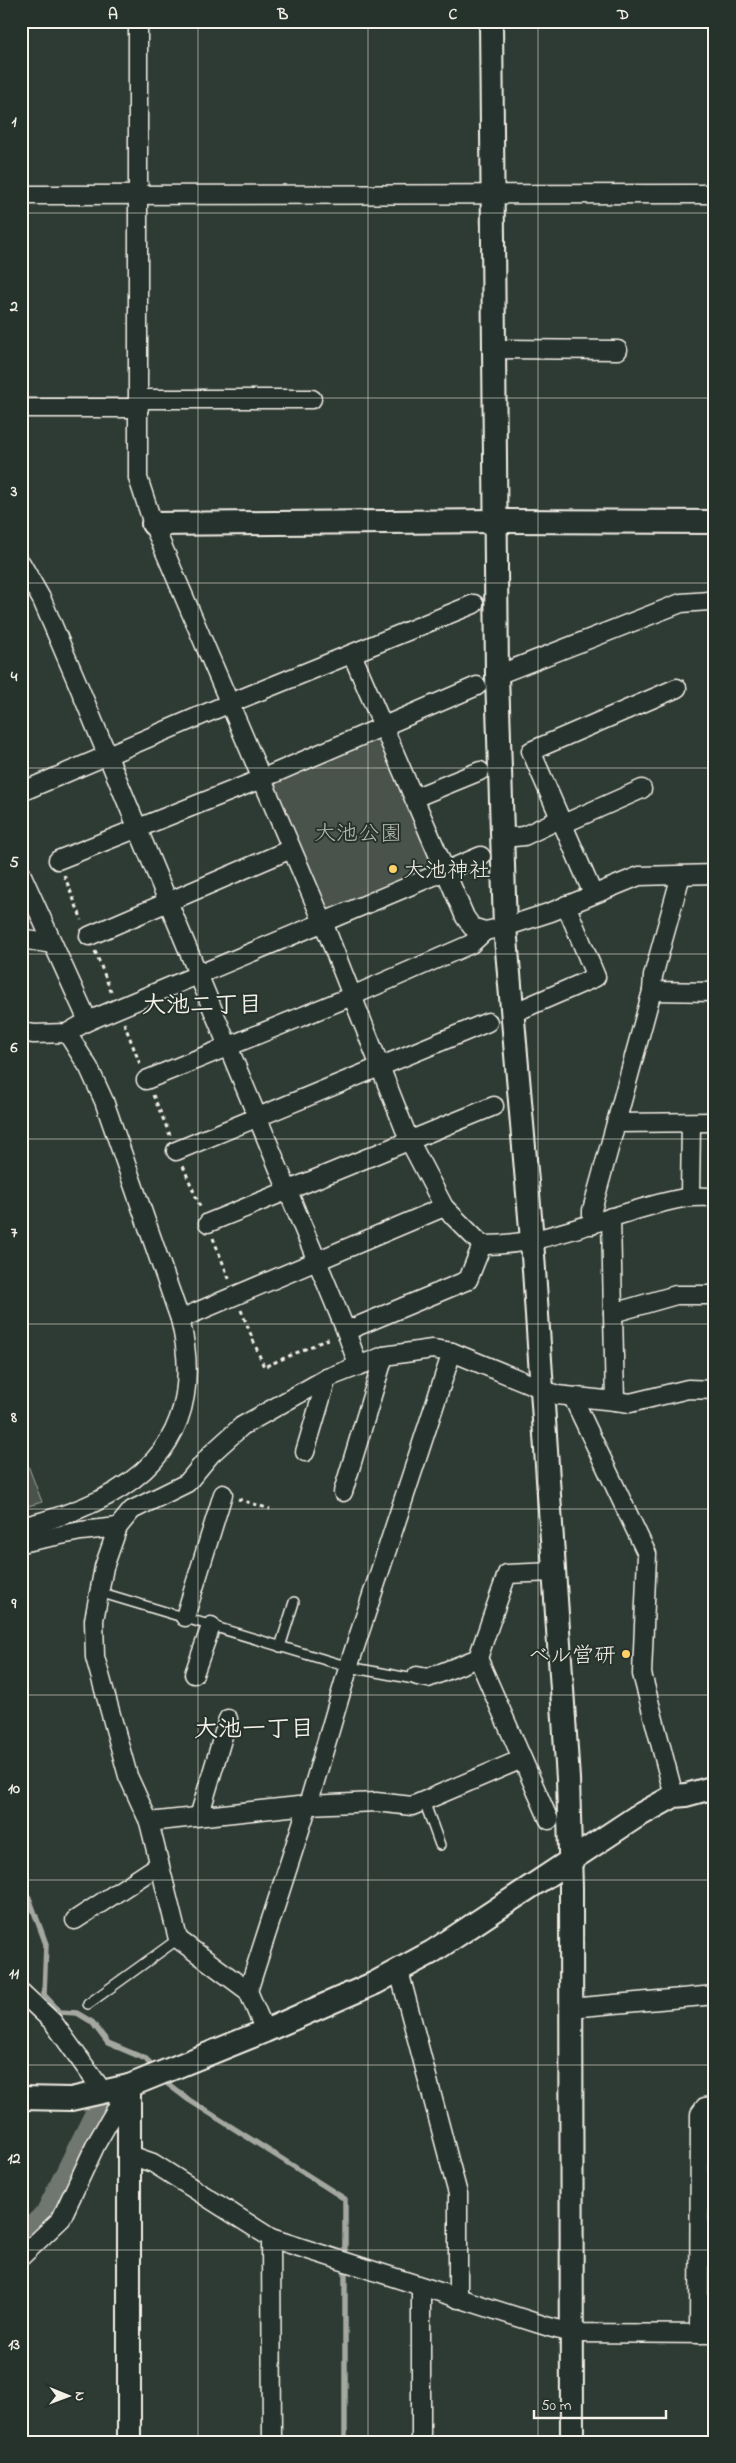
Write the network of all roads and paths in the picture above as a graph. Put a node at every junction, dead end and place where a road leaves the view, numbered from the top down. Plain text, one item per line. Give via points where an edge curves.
1 (138, 21) edge
2 (492, 21) edge
3 (492, 193) junction
4 (715, 194) edge
5 (21, 195) edge
6 (138, 196) junction
7 (493, 350) junction
8 (618, 350) dead end
9 (312, 399) dead end
10 (138, 403) junction
11 (21, 408) edge
12 (495, 521) junction
13 (715, 522) edge
14 (153, 524) junction
15 (21, 563) edge
16 (715, 597) edge
17 (474, 604) dead end
18 (352, 654) junction
19 (497, 675) junction
20 (477, 686) dead end
21 (677, 688) dead end
22 (228, 704) junction
23 (383, 726) junction
24 (106, 756) junction
25 (480, 771) dead end
26 (261, 778) junction
27 (642, 789) dead end
28 (21, 792) edge
29 (414, 798) junction
30 (562, 822) junction
31 (136, 827) junction
32 (503, 838) junction
33 (291, 849) junction
34 (481, 856) dead end
35 (58, 860) dead end
36 (446, 871) junction
37 (21, 873) edge
38 (715, 874) edge
39 (681, 875) junction
40 (593, 894) junction
41 (166, 901) junction
42 (566, 906) junction
43 (322, 922) junction
44 (495, 929) junction
45 (89, 936) dead end
46 (21, 938) edge
47 (53, 944) junction
48 (197, 974) junction
49 (652, 991) junction
50 (715, 992) edge
51 (352, 996) junction
52 (513, 1014) junction
53 (88, 1021) junction
54 (488, 1022) dead end
55 (21, 1032) edge
56 (66, 1033) junction
57 (227, 1047) junction
58 (380, 1066) junction
59 (146, 1080) dead end
60 (494, 1106) dead end
61 (257, 1117) junction
62 (616, 1122) junction
63 (715, 1122) edge
64 (691, 1123) junction
65 (409, 1140) junction
66 (176, 1151) dead end
67 (287, 1190) junction
68 (690, 1197) junction
69 (715, 1197) edge
70 (444, 1207) junction
71 (611, 1217) junction
72 (208, 1223) dead end
73 (592, 1225) junction
74 (532, 1240) junction
75 (482, 1245) junction
76 (316, 1261) junction
77 (715, 1295) edge
78 (612, 1313) junction
79 (180, 1319) junction
80 (346, 1331) junction
81 (452, 1352) junction
82 (384, 1356) junction
83 (358, 1365) junction
84 (327, 1378) junction
85 (542, 1388) junction
86 (715, 1390) edge
87 (573, 1398) junction
88 (615, 1401) junction
89 (305, 1452) dead end
90 (343, 1492) dead end
91 (223, 1494) dead end
92 (21, 1526) edge
93 (118, 1527) junction
94 (21, 1543) edge
95 (553, 1572) junction
96 (99, 1592) junction
97 (294, 1602) dead end
98 (185, 1617) junction
99 (210, 1626) junction
100 (280, 1647) junction
101 (478, 1658) junction
102 (349, 1667) junction
103 (194, 1674) dead end
104 (417, 1676) joint
105 (228, 1719) dead end
106 (522, 1759) junction
107 (715, 1777) edge
108 (715, 1787) edge
109 (680, 1796) junction
110 (424, 1801) junction
111 (308, 1805) junction
112 (202, 1816) junction
113 (549, 1820) dead end
114 (149, 1822) junction
115 (440, 1845) dead end
116 (569, 1864) junction
117 (158, 1865) junction
118 (75, 1920) dead end
119 (178, 1939) junction
120 (399, 1971) junction
121 (248, 1991) junction
122 (21, 1992) edge
123 (715, 1995) edge
124 (88, 2004) dead end
125 (570, 2008) junction
126 (265, 2031) junction
127 (129, 2086) junction
128 (104, 2093) junction
129 (21, 2098) edge
130 (715, 2106) edge
131 (130, 2155) junction
132 (271, 2238) junction
133 (30, 2242) edge
134 (21, 2257) edge
135 (422, 2287) junction
136 (458, 2299) junction
137 (572, 2333) junction
138 (707, 2334) edge
139 (129, 2442) edge
140 (272, 2442) edge
141 (421, 2442) edge
142 (572, 2442) edge

1 - 6 street
2 - 3 street
3 - 4 street
3 - 6 street
3 - 7 street
5 - 6 street
6 - 10 street
7 - 8 street
7 - 12 street
9 - 10 street
10 - 11 street
10 - 14 street via 138,478
12 - 13 street
12 - 14 street
12 - 19 street
14 - 22 street
15 - 24 street via 42,600
16 - 19 street via 709,601 681,603
17 - 18 street
18 - 22 street
18 - 23 street
19 - 32 street
20 - 23 street
21 - 30 street via 531,751
22 - 24 street
22 - 26 street
23 - 26 street
23 - 29 street
24 - 28 street
24 - 31 street
25 - 29 street
26 - 31 street
26 - 33 street
27 - 30 street
29 - 36 street
30 - 32 street via 524,836
30 - 40 street
31 - 35 street
31 - 41 street
32 - 44 street
33 - 41 street
33 - 43 street
34 - 36 street
36 - 43 street
36 - 44 street via 472,927
37 - 47 street
38 - 39 street
39 - 40 street via 639,876
39 - 49 street via 653,976
40 - 42 street
41 - 45 street
41 - 48 street
42 - 44 street
42 - 52 street via 596,977
43 - 48 street
43 - 51 street
44 - 51 street via 471,944
44 - 52 street
46 - 47 street
47 - 53 street
48 - 53 street
48 - 57 street
49 - 50 street
49 - 62 street
51 - 57 street
51 - 58 street
52 - 74 street
53 - 56 street
54 - 58 street
55 - 56 street
56 - 79 street via 89,1068 104,1102
57 - 59 street
57 - 61 street
58 - 61 street
58 - 65 street
60 - 65 street
61 - 66 street
61 - 67 street
62 - 64 street
62 - 73 street via 592,1210
63 - 64 street
64 - 68 street
65 - 67 street
65 - 70 street
67 - 72 street
67 - 76 street
68 - 69 street
68 - 71 street
70 - 75 street
70 - 76 street
71 - 73 street
71 - 78 street
73 - 74 street
74 - 75 street via 508,1246
74 - 85 street
75 - 80 street via 468,1280
76 - 79 street
76 - 80 street
77 - 78 street via 676,1295
78 - 88 street
79 - 92 street via 185,1337 185,1387 176,1424 164,1450 145,1471 115,1492 82,1509
80 - 83 street
81 - 82 street via 432,1349
81 - 85 street
81 - 102 street
82 - 83 street
82 - 90 street
83 - 84 street
84 - 89 street
84 - 93 street via 242,1426 211,1454 187,1483 132,1510
85 - 87 street
85 - 95 street
86 - 88 street via 688,1389 630,1404
87 - 88 street
87 - 109 street via 647,1554 642,1674
91 - 98 street
93 - 94 street via 82,1530
93 - 96 street
95 - 101 street via 506,1574
95 - 116 street via 568,1779
96 - 98 lane
96 - 114 street via 94,1620 95,1657 128,1776
97 - 100 lane
98 - 99 lane
99 - 100 lane
99 - 103 street
100 - 102 lane
101 - 104 street via 428,1678
101 - 106 street
102 - 104 lane via 414,1679
102 - 111 street
105 - 112 street via 201,1810
106 - 110 street
106 - 113 street
107 - 109 street
108 - 109 street
109 - 116 street via 636,1818
110 - 111 street via 412,1806 376,1802
110 - 115 lane
111 - 112 street
111 - 121 street
112 - 114 street
114 - 117 street
116 - 120 street
116 - 125 street
117 - 118 street
117 - 119 street
119 - 121 street
119 - 124 lane
120 - 126 street
120 - 136 street via 458,2194
121 - 126 street
122 - 128 street via 53,2022
123 - 125 street
125 - 137 street
126 - 127 street
127 - 128 street
127 - 131 street
127 - 133 street via 96,2144 61,2219
128 - 129 street via 71,2099
130 - 138 street via 705,2107 700,2114
131 - 132 street via 153,2163
131 - 139 street
132 - 135 street
132 - 140 street
133 - 134 street
135 - 136 street
135 - 141 street
136 - 137 street
137 - 138 street
137 - 142 street

